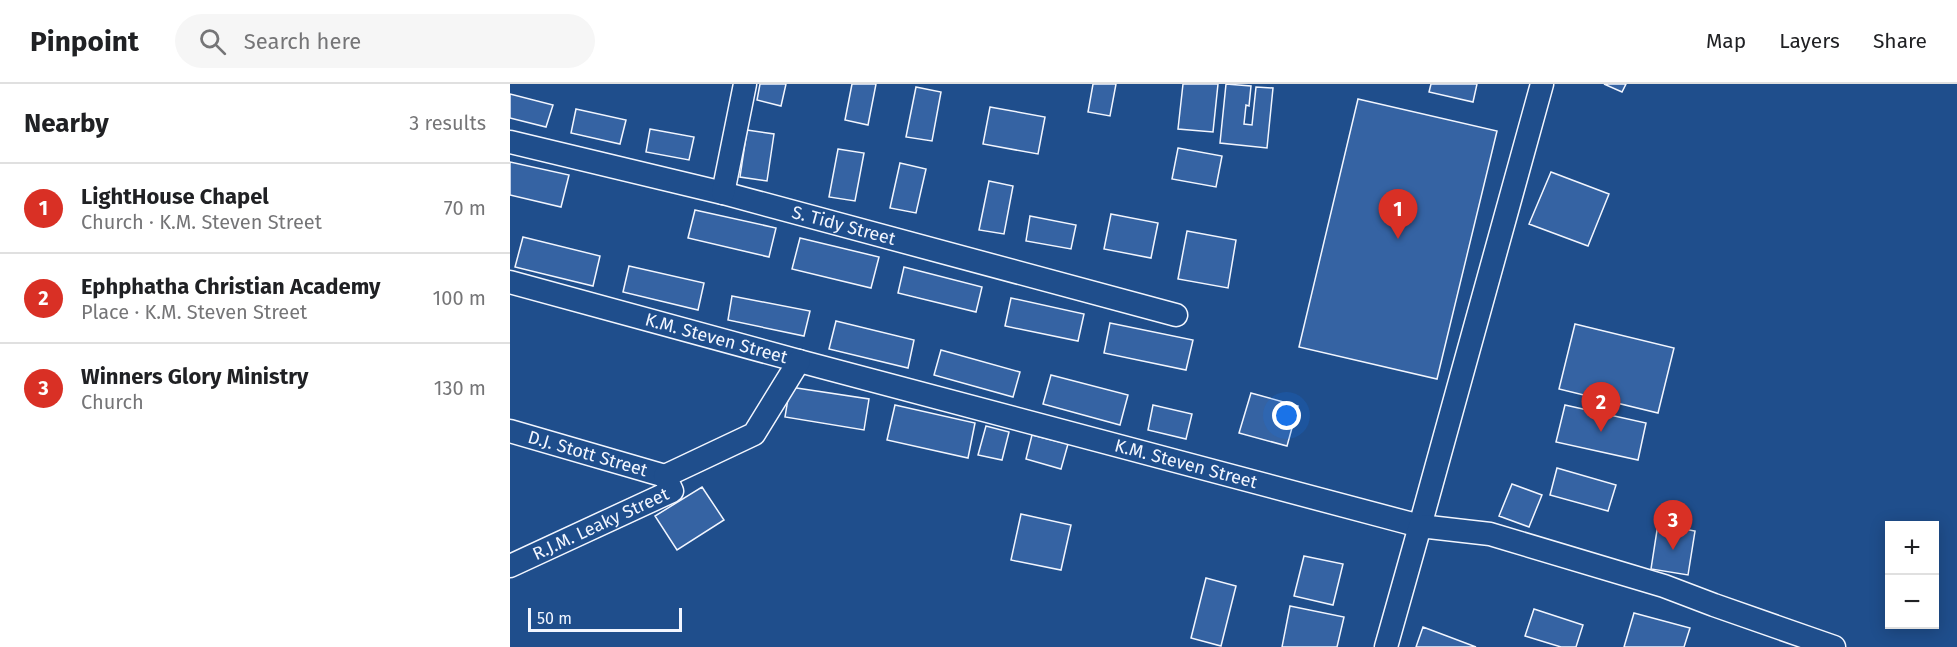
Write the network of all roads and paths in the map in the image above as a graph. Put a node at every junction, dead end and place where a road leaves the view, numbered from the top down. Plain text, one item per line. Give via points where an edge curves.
1 (745, 84) edge
2 (1542, 84) edge
3 (510, 142) edge
4 (723, 194) junction
5 (510, 282) edge
6 (1176, 315) dead end
7 (799, 361) junction
8 (510, 431) edge
9 (665, 476) junction
10 (1420, 526) junction
11 (510, 566) edge
12 (1386, 647) edge
13 (1834, 647) edge

1 - 4 street
2 - 10 street
3 - 4 street, S. Tidy Street
4 - 6 street, S. Tidy Street
5 - 7 street, K.M. Steven Street
7 - 9 street, R.J.M. Leaky Street via 754,434
7 - 10 street, K.M. Steven Street
8 - 9 street, D.J. Stott Street
9 - 11 street, R.J.M. Leaky Street via 672,491
10 - 12 street
10 - 13 street, K.M. Steven Street via 1501,537 1664,586

